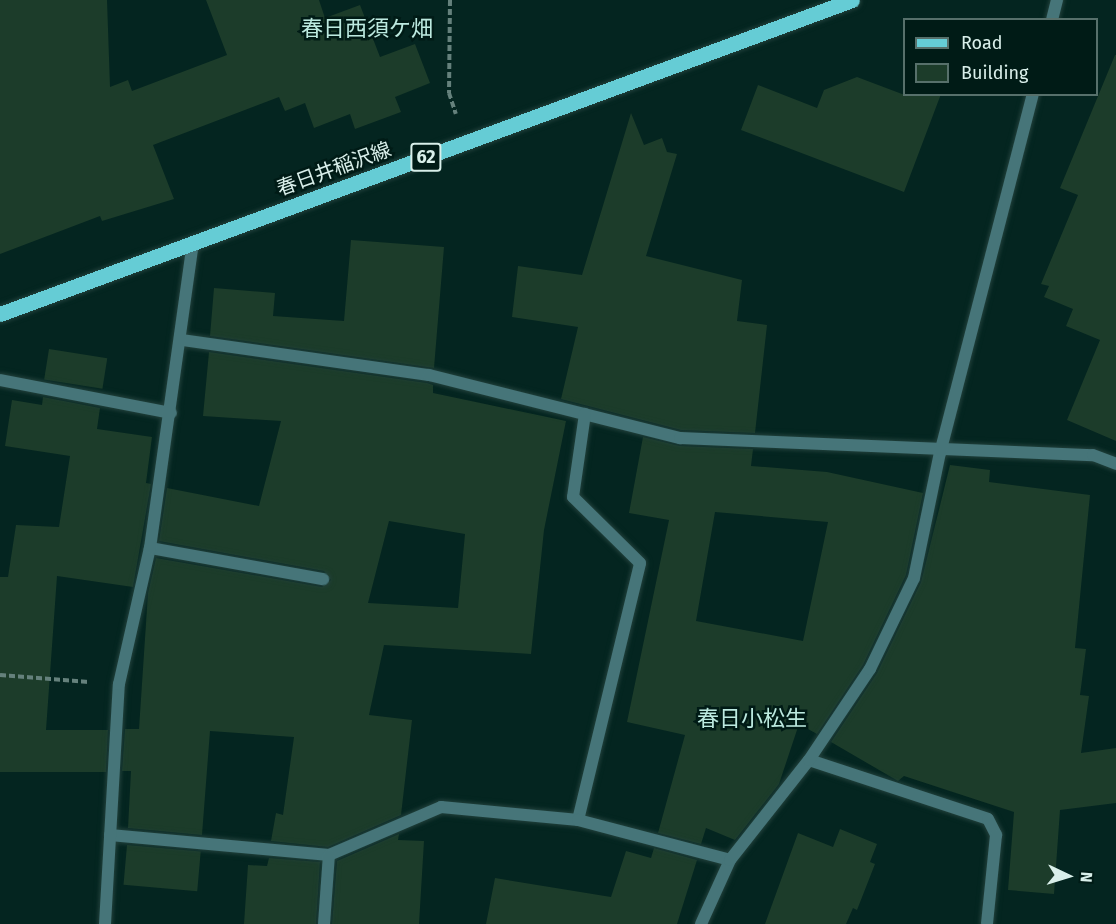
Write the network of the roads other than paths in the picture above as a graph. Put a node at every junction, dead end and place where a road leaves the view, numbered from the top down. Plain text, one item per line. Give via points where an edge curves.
1 (852, 0) edge
2 (1058, 0) edge
3 (1053, 18) edge
4 (1032, 96) edge
5 (194, 243) junction
6 (0, 314) edge
7 (182, 340) junction
8 (0, 380) edge
9 (171, 413) junction
10 (585, 414) junction
11 (940, 453) junction
12 (1116, 464) edge
13 (150, 548) junction
14 (323, 579) dead end
15 (809, 760) junction
16 (578, 820) junction
17 (110, 835) junction
18 (329, 855) junction
19 (729, 860) junction
20 (105, 924) edge
21 (324, 924) edge
22 (702, 924) edge
23 (987, 924) edge

1 - 5 main road, 春日井稲沢線 / 62
2 - 3 street
4 - 11 street
5 - 6 main road, 春日井稲沢線 / 62
5 - 7 street
7 - 9 street
7 - 10 street via 429,375
8 - 9 street
9 - 13 street
10 - 11 street via 680,438
10 - 16 street via 573,497 640,563
11 - 12 street via 1093,455
11 - 15 street via 914,578 870,669
13 - 14 street
13 - 17 street via 119,684
15 - 19 street
15 - 23 street via 988,819 996,835
16 - 18 street via 441,807
16 - 19 street
17 - 18 street
17 - 20 street
18 - 21 street
19 - 22 street

